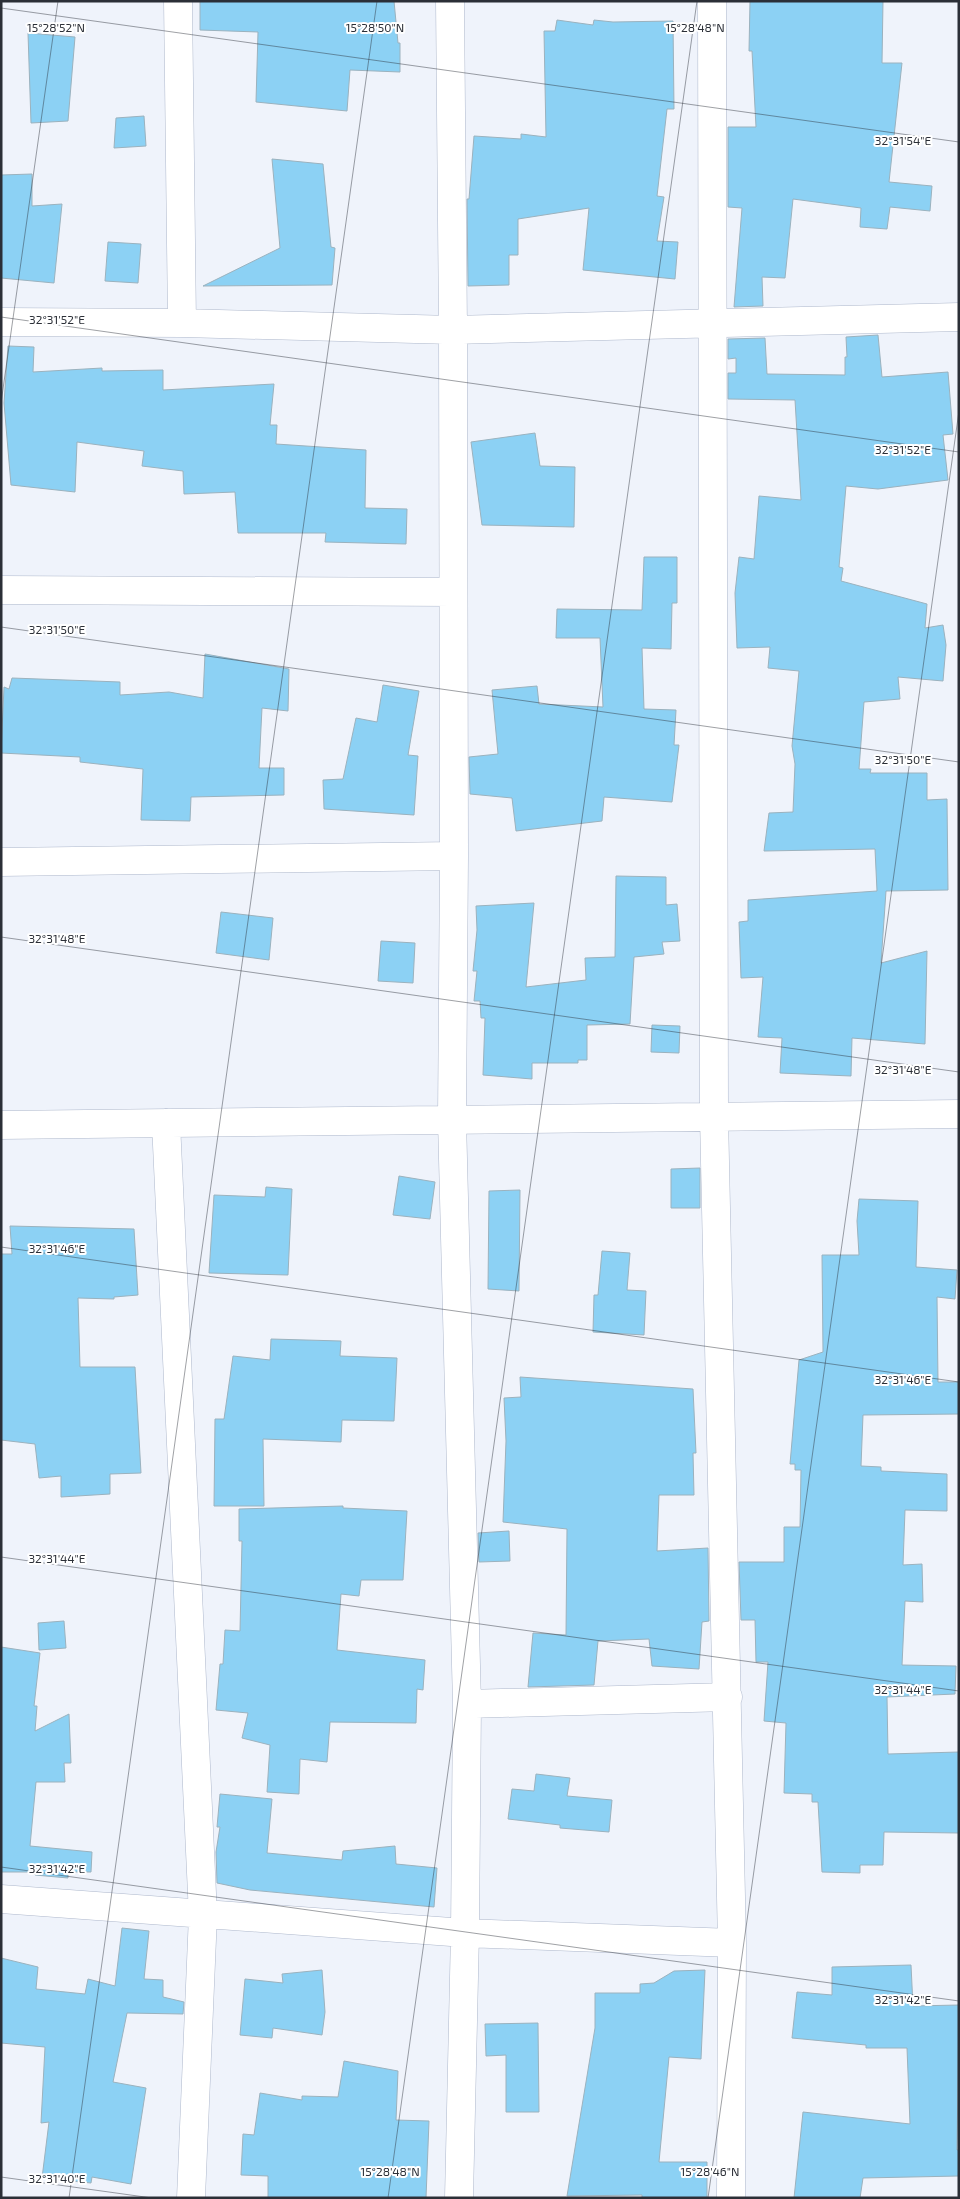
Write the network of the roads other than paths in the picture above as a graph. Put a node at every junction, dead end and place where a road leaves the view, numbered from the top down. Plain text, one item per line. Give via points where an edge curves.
1 (178, 1) edge
2 (450, 1) edge
3 (712, 1) edge
4 (959, 317) edge
5 (1, 322) edge
6 (182, 323) junction
7 (712, 324) junction
8 (453, 330) junction
9 (1, 590) edge
10 (453, 592) junction
11 (454, 856) junction
12 (1, 862) edge
13 (959, 1114) edge
14 (714, 1116) junction
15 (452, 1120) junction
16 (166, 1123) junction
17 (1, 1125) edge
18 (728, 1697) junction
19 (467, 1704) junction
20 (1, 1900) edge
21 (204, 1915) junction
22 (465, 1933) junction
23 (732, 1943) junction
24 (191, 2198) edge
25 (459, 2198) edge
26 (731, 2198) edge

1 - 6 street
2 - 8 street
3 - 7 street
4 - 7 street
5 - 6 street
6 - 8 street
7 - 8 street
7 - 14 street
8 - 10 street
9 - 10 street
10 - 11 street
11 - 12 street
11 - 15 street
13 - 14 street
14 - 15 street
14 - 18 street
15 - 16 street
15 - 19 street
16 - 17 street
16 - 21 street
18 - 19 street
18 - 23 street
19 - 22 street
20 - 21 street
21 - 22 street
21 - 24 street
22 - 23 street
22 - 25 street
23 - 26 street

